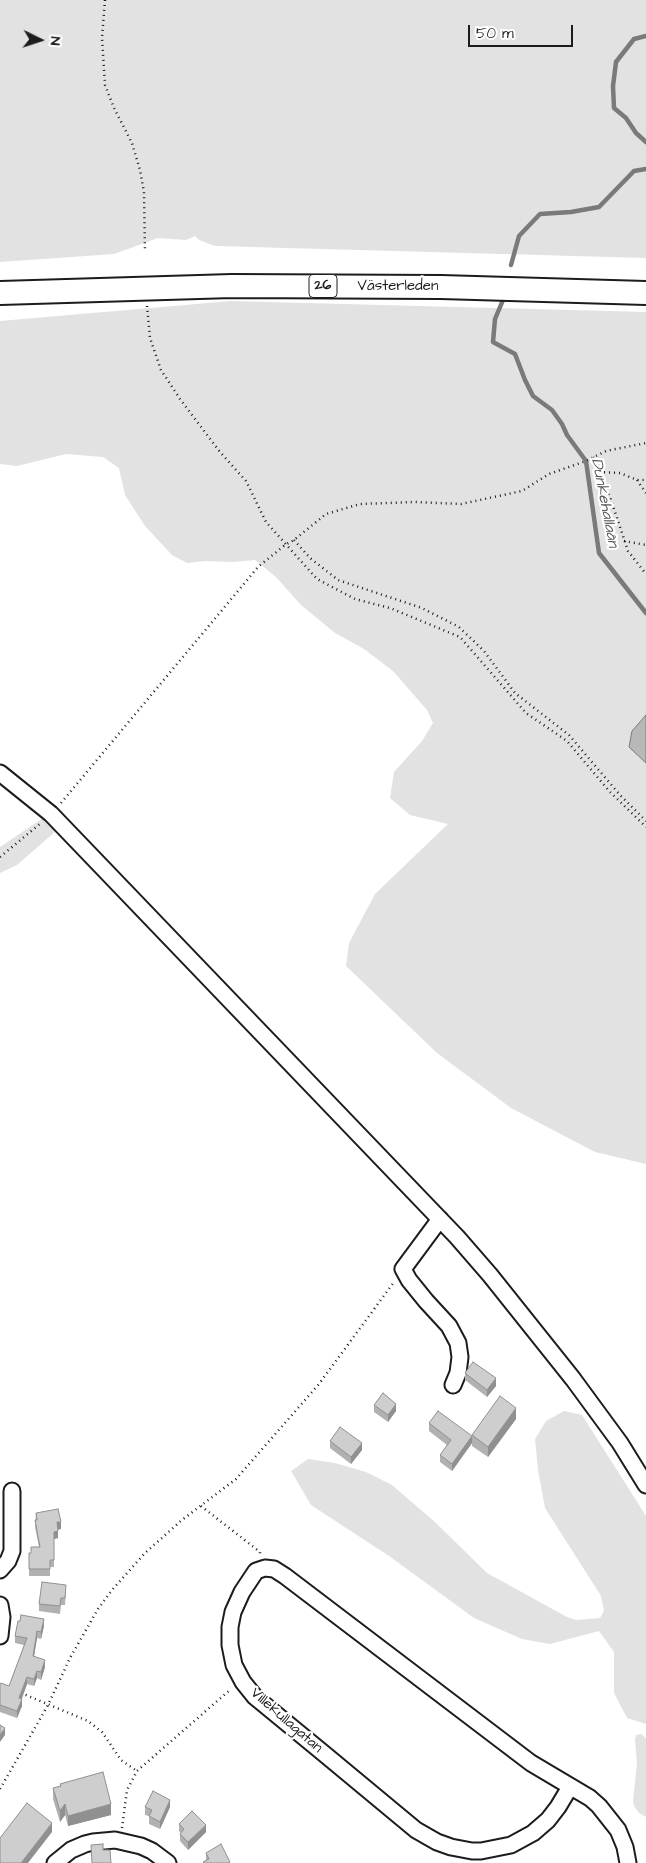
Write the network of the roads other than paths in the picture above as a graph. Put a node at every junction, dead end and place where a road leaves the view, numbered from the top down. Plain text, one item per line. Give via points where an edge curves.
1 (0, 282) edge
2 (646, 284) edge
3 (0, 293) edge
4 (646, 293) edge
5 (0, 773) edge
6 (440, 1220) junction
7 (453, 1385) dead end
8 (646, 1485) edge
9 (12, 1491) dead end
10 (0, 1570) edge
11 (0, 1605) edge
12 (0, 1636) edge
13 (570, 1787) junction
14 (55, 1863) edge
15 (168, 1863) edge
16 (628, 1863) edge

1 - 2 highway, Västerleden / 26 via 332,276
3 - 4 highway, Västerleden / 26 via 232,286 441,287
5 - 6 street via 51,814
6 - 7 street via 403,1269 449,1326 458,1343 460,1357
6 - 8 street via 490,1275 573,1379
9 - 10 street via 12,1551
11 - 12 street
13 - 13 street, Villekullagatan via 531,1763 286,1576 265,1568 252,1576 233,1612 230,1628 234,1665 242,1679 256,1697 416,1830 450,1848 481,1851 505,1847 522,1840 548,1820
13 - 16 street via 590,1798 608,1815 618,1830
14 - 15 street via 71,1850 106,1840 141,1846

